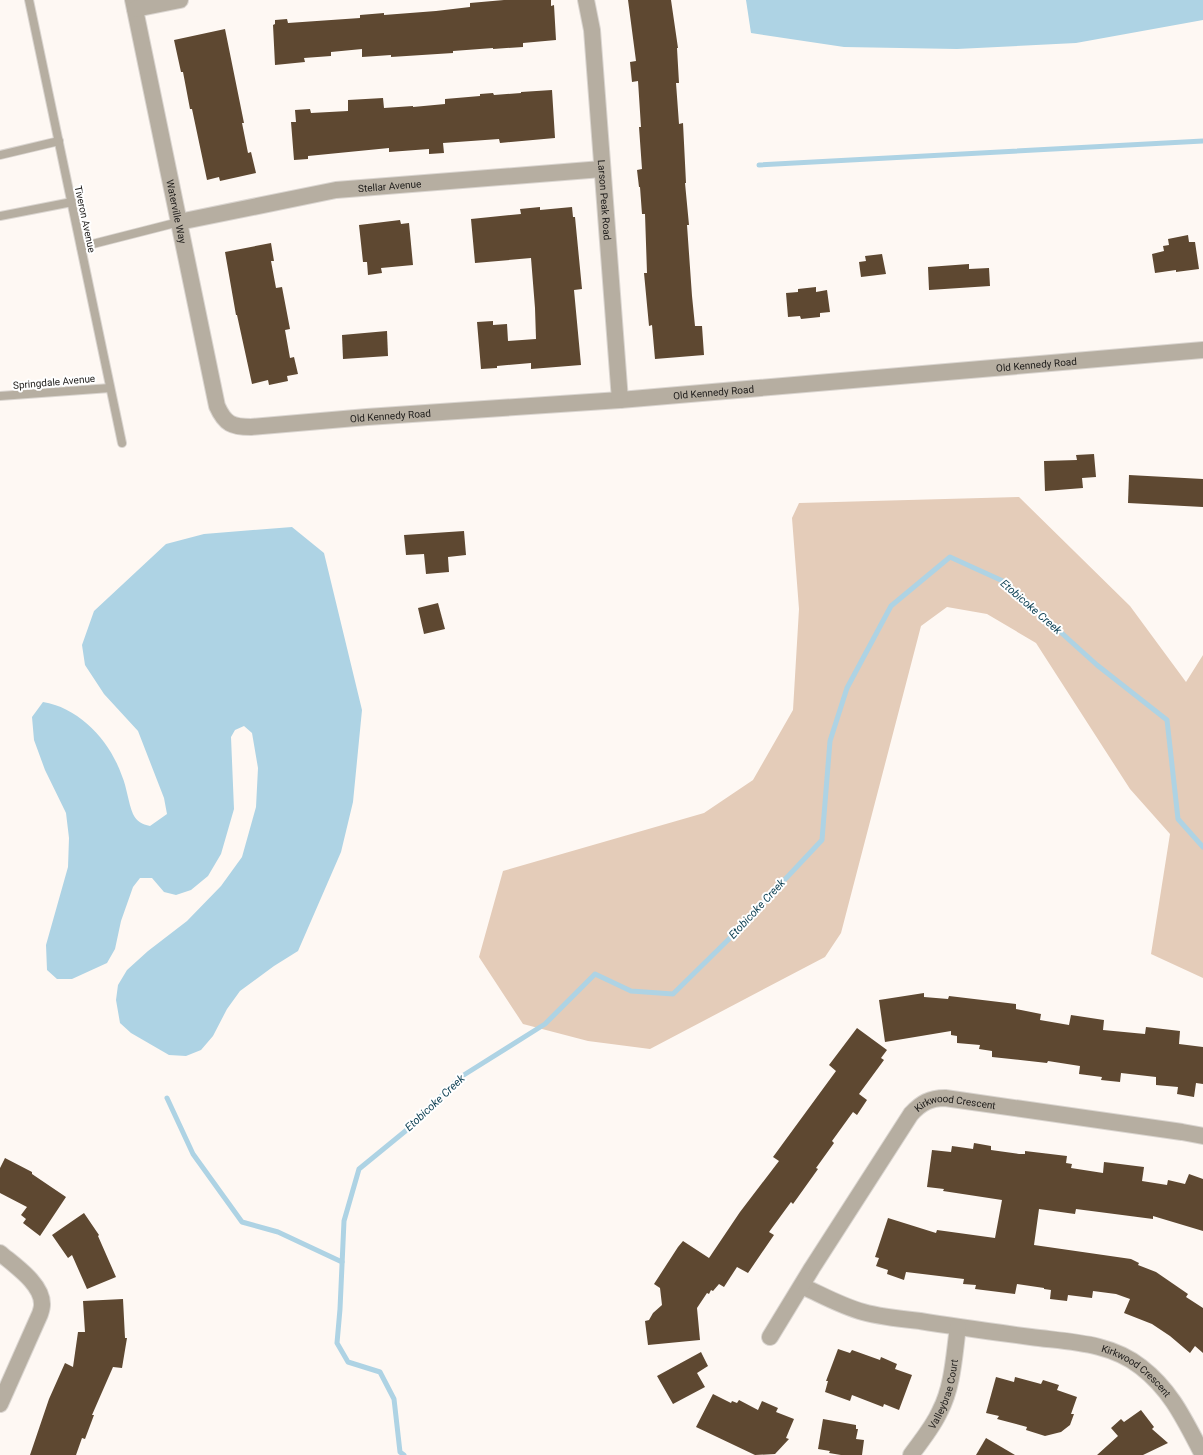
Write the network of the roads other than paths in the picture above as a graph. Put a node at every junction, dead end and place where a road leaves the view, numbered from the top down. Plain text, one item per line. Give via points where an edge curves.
1 (29, 0) edge
2 (180, 0) edge
3 (586, 0) edge
4 (134, 5) edge
5 (59, 141) junction
6 (0, 155) edge
7 (602, 169) junction
8 (72, 202) junction
9 (0, 216) edge
10 (179, 222) junction
11 (81, 247) junction
12 (1203, 350) edge
13 (110, 388) junction
14 (0, 396) edge
15 (620, 400) junction
16 (225, 420) joint
17 (122, 443) dead end
18 (1203, 1136) edge
19 (0, 1253) edge
20 (802, 1286) junction
21 (958, 1327) junction
22 (770, 1337) dead end
23 (0, 1404) edge
24 (911, 1455) edge
25 (1203, 1455) edge

1 - 5 lane, Tiveron Avenue
2 - 4 street
3 - 7 street, Larson Peak Road via 592,30
4 - 10 street, Waterville Way
5 - 6 lane
5 - 8 lane, Tiveron Avenue
7 - 10 street, Stellar Avenue via 336,190
7 - 15 street, Larson Peak Road
8 - 9 lane
8 - 11 lane, Tiveron Avenue
10 - 11 lane
10 - 16 street, Waterville Way via 216,406
11 - 13 lane, Tiveron Avenue
12 - 15 street, Old Kennedy Road
13 - 14 lane, Springdale Avenue
13 - 17 lane, Tiveron Avenue
15 - 16 street, Old Kennedy Road via 251,427 234,426
18 - 20 street, Kirkwood Crescent via 945,1098 926,1101 911,1114
19 - 23 street via 33,1282 41,1296 42,1304 40,1314
20 - 21 street, Kirkwood Crescent via 839,1304 864,1312
20 - 22 street, Kirkwood Crescent
21 - 24 street, Valleybrae Court via 946,1398 940,1412
21 - 25 street, Kirkwood Crescent via 1088,1344 1125,1356 1156,1379 1168,1393

